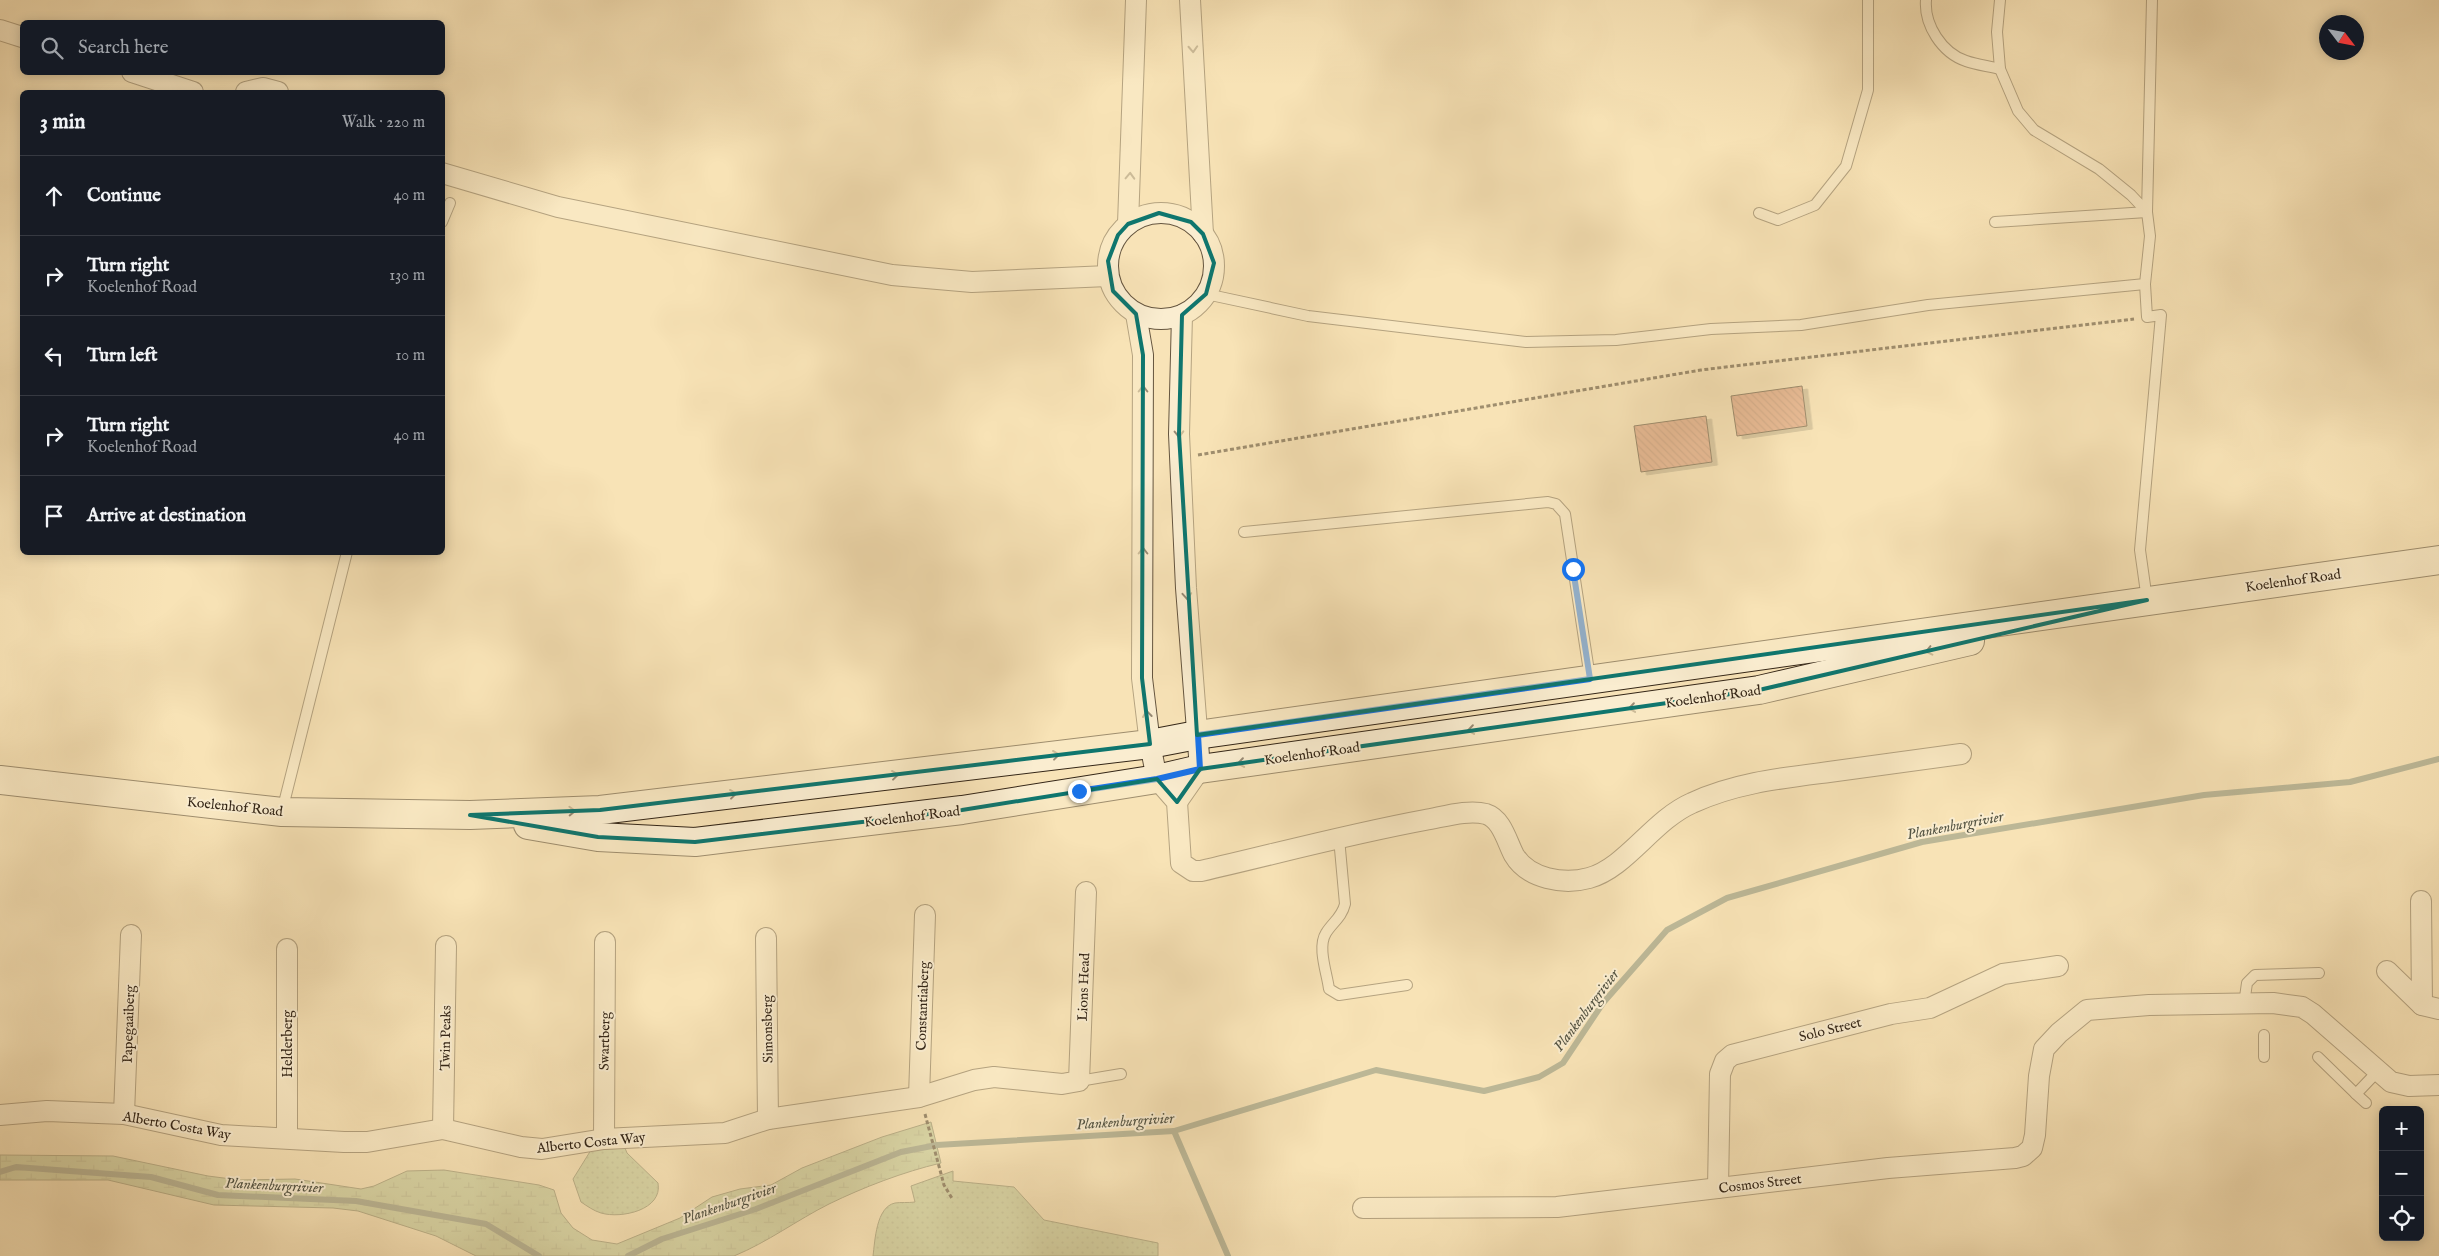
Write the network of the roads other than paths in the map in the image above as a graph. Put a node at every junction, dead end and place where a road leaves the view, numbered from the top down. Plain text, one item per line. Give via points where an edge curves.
1 (1136, 0) edge
2 (1190, 0) edge
3 (1868, 0) edge
4 (1926, 0) edge
5 (2000, 0) edge
6 (2152, 0) edge
7 (0, 30) edge
8 (20, 36) edge
9 (2000, 68) junction
10 (141, 75) edge
11 (187, 90) edge
12 (254, 90) edge
13 (270, 90) edge
14 (445, 174) edge
15 (450, 203) dead end
16 (2147, 212) junction
17 (1758, 213) dead end
18 (445, 215) edge
19 (1995, 222) dead end
20 (1128, 224) junction
21 (1204, 234) junction
22 (1108, 276) junction
23 (2145, 284) junction
24 (1206, 294) junction
25 (1136, 314) junction
26 (1182, 315) junction
27 (1244, 532) dead end
28 (346, 555) edge
29 (2439, 560) edge
30 (2147, 600) junction
31 (1590, 679) junction
32 (1198, 735) junction
33 (1150, 744) junction
34 (1961, 754) dead end
35 (1200, 769) junction
36 (1157, 779) junction
37 (0, 780) edge
38 (1177, 802) junction
39 (282, 812) junction
40 (470, 815) junction
41 (1339, 838) junction
42 (1086, 892) dead end
43 (2421, 901) dead end
44 (925, 915) dead end
45 (131, 935) dead end
46 (766, 938) dead end
47 (605, 942) dead end
48 (446, 946) dead end
49 (287, 949) dead end
50 (2058, 966) dead end
51 (2387, 971) dead end
52 (2319, 973) dead end
53 (1407, 985) dead end
54 (2244, 1004) junction
55 (2431, 1007) edge
56 (2264, 1035) dead end
57 (2264, 1057) dead end
58 (2318, 1058) dead end
59 (2377, 1072) junction
60 (1121, 1074) dead end
61 (1079, 1082) junction
62 (2439, 1085) edge
63 (2356, 1094) junction
64 (2366, 1103) dead end
65 (921, 1104) junction
66 (124, 1114) junction
67 (0, 1115) edge
68 (768, 1120) junction
69 (443, 1129) junction
70 (287, 1138) junction
71 (604, 1139) junction
72 (1718, 1188) junction
73 (1363, 1208) dead end

20 -> 1 street
2 -> 21 street
3 - 17 lane via 1868,90 1846,166 1814,205 1778,220
4 - 9 lane via 1932,31 1944,46 1964,61
5 - 9 lane via 1997,32
6 - 16 lane
7 - 8 street
9 - 16 lane via 2018,111 2034,130 2099,169
10 - 11 street
12 - 13 street
14 - 22 street via 558,206 892,275 972,282
15 - 18 lane
16 - 19 lane
16 - 23 lane via 2150,236
20 - 21 street via 1142,216 1176,215 1191,222
20 - 22 street via 1111,247
21 - 24 street via 1214,264
22 - 25 street via 1113,291
23 - 24 lane via 1937,304 1800,325 1711,328 1616,340 1526,342 1308,316
23 - 30 lane via 2147,317 2161,315 2140,550
24 - 26 street
25 - 26 street via 1151,319
33 -> 25 street via 1142,678 1143,355
26 -> 32 street via 1180,458
27 - 31 lane via 1548,502 1556,504 1565,514
28 - 39 lane
29 - 30 main road, Koelenhof Road
30 - 31 main road, Koelenhof Road
30 -> 35 main road, Koelenhof Road via 1759,690
31 - 32 main road, Koelenhof Road
32 - 33 main road, Koelenhof Road
32 - 35 street
33 - 36 street
40 -> 33 main road, Koelenhof Road via 600,810
34 - 41 street via 1733,787 1688,804 1656,826 1612,868 1588,878 1555,880 1535,873 1514,856 1507,838 1492,817 1482,814 1456,815
35 - 36 main road, Koelenhof Road
35 - 38 street
36 - 38 street
36 - 40 main road, Koelenhof Road via 962,810 695,842 598,837
37 - 39 main road, Koelenhof Road
38 - 41 street via 1181,862 1193,871 1201,872
39 - 40 main road, Koelenhof Road
41 - 53 lane via 1345,904 1323,941 1329,989 1339,995
42 - 61 street, Lions Head
43 - 55 street
44 - 65 street, Constantiaberg
45 - 66 street, Papegaaiberg
46 - 68 street, Simonsberg
47 - 71 street, Swartberg
48 - 69 street, Twin Peaks
49 - 70 street, Helderberg
50 - 72 street, Solo Street via 2003,974 1930,1008 1881,1016 1732,1056 1720,1074
51 - 55 street
52 - 54 lane via 2255,974 2247,983
54 - 59 street, Cosmos Street via 2302,1007
54 - 72 street, Cosmos Street via 2149,1005 2087,1010 2044,1050 2035,1135 2032,1148 2023,1156
56 - 57 lane
58 - 63 lane
59 - 62 street, Cosmos Street via 2399,1085
59 - 63 lane
60 - 61 lane, Alberto Costa Way
61 - 65 street, Alberto Costa Way via 1062,1084 994,1077 974,1080
63 - 64 lane
65 - 68 street, Alberto Costa Way
66 - 67 street, Alberto Costa Way via 47,1110
66 - 70 street, Alberto Costa Way via 221,1135
68 - 71 street, Alberto Costa Way via 726,1133
69 - 70 street, Alberto Costa Way via 368,1142
69 - 71 street, Alberto Costa Way via 521,1148 542,1149
72 - 73 street, Cosmos Street via 1557,1207

